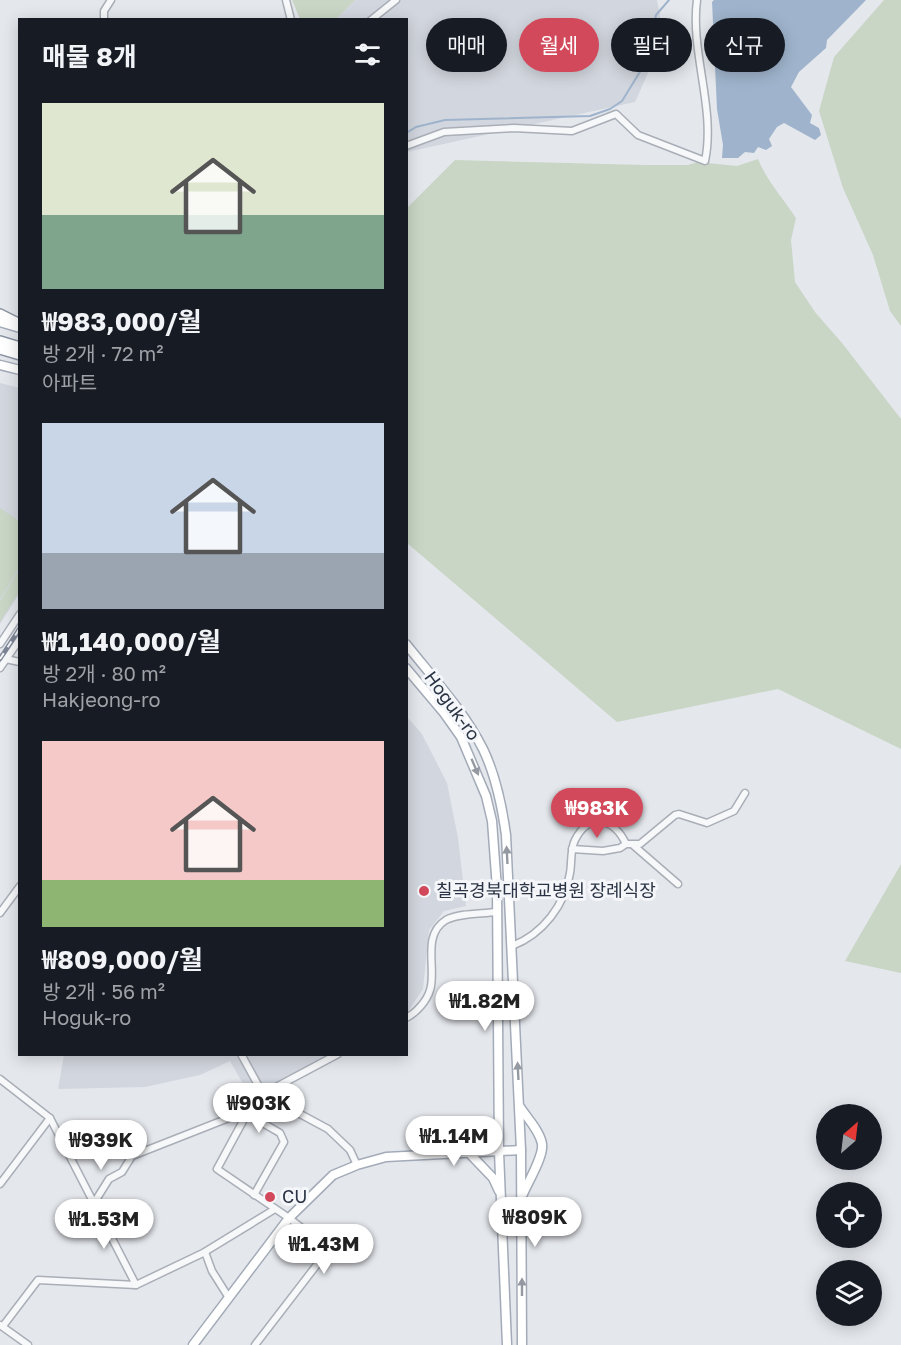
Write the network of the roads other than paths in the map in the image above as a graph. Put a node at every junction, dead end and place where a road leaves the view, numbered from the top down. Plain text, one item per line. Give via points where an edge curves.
1 (111, 0) edge
2 (286, 0) edge
3 (396, 0) edge
4 (697, 0) edge
5 (104, 18) edge
6 (290, 18) edge
7 (374, 18) edge
8 (408, 145) edge
9 (0, 314) edge
10 (0, 322) edge
11 (18, 325) edge
12 (18, 326) edge
13 (0, 341) edge
14 (18, 346) edge
15 (0, 349) edge
16 (18, 354) edge
17 (0, 365) edge
18 (18, 370) edge
19 (18, 617) edge
20 (18, 641) edge
21 (0, 644) edge
22 (408, 647) edge
23 (3, 658) edge
24 (18, 662) edge
25 (0, 668) edge
26 (408, 670) edge
27 (745, 793) dead end
28 (629, 844) junction
29 (572, 849) junction
30 (678, 884) dead end
31 (18, 889) edge
32 (496, 912) junction
33 (0, 913) edge
34 (512, 946) junction
35 (408, 1017) edge
36 (242, 1056) edge
37 (334, 1056) edge
38 (0, 1079) edge
39 (263, 1094) junction
40 (519, 1106) junction
41 (248, 1112) junction
42 (50, 1118) junction
43 (521, 1150) junction
44 (499, 1152) junction
45 (470, 1154) junction
46 (357, 1165) junction
47 (0, 1184) edge
48 (254, 1195) junction
49 (521, 1198) junction
50 (94, 1203) junction
51 (501, 1203) junction
52 (275, 1209) junction
53 (289, 1218) junction
54 (205, 1252) junction
55 (136, 1285) junction
56 (229, 1298) junction
57 (1, 1325) edge
58 (257, 1342) edge
59 (28, 1345) edge
60 (193, 1345) edge
61 (266, 1345) edge
62 (507, 1345) edge
63 (522, 1345) edge

1 - 5 street
2 - 6 street
3 - 7 street
4 - 8 street via 707,128 705,160 638,135 616,114 572,131 514,128 444,132
9 - 11 highway
10 - 12 main road
13 - 14 highway
15 - 16 highway
17 - 18 main road
19 - 21 street
20 - 23 street
34 -> 22 main road, Hoguk-ro via 506,835 494,778 468,722
23 - 24 street
23 - 25 street
26 -> 32 main road, Hoguk-ro via 461,737 486,796 492,821
27 - 28 street via 734,812 726,816 706,823 675,815 640,844
28 - 29 street via 603,851
28 - 29 street via 615,827 594,821 585,826
28 - 30 street
29 - 34 street via 566,889 549,920 526,941
31 - 33 street
32 - 35 street via 444,921 434,934 430,990
32 - 44 main road, Hoguk-ro
40 -> 34 main road, Hoguk-ro
36 - 39 street
37 - 39 street
38 - 42 street
39 - 41 street
39 - 46 street via 328,1129 350,1150
40 - 43 main road, Hoguk-ro
40 - 49 main road via 543,1146
41 - 48 street via 218,1169
41 - 48 street via 280,1132 284,1142
41 - 50 street via 132,1156 122,1172 109,1179
42 - 47 street
42 - 50 street
43 - 44 main road
43 - 49 main road, Hoguk-ro
44 - 45 main road
44 - 51 main road, Hoguk-ro
45 - 46 main road via 386,1157
45 - 51 main road via 493,1179
46 - 53 main road via 333,1175
48 - 52 street
63 -> 49 main road, Hoguk-ro
50 - 55 street
51 - 62 main road, Hoguk-ro
52 - 53 street
52 - 54 street
53 - 56 main road
53 - 58 street via 329,1249
54 - 55 street
54 - 56 street
55 - 57 street via 38,1280
56 - 60 main road
57 - 59 street
58 - 61 street

